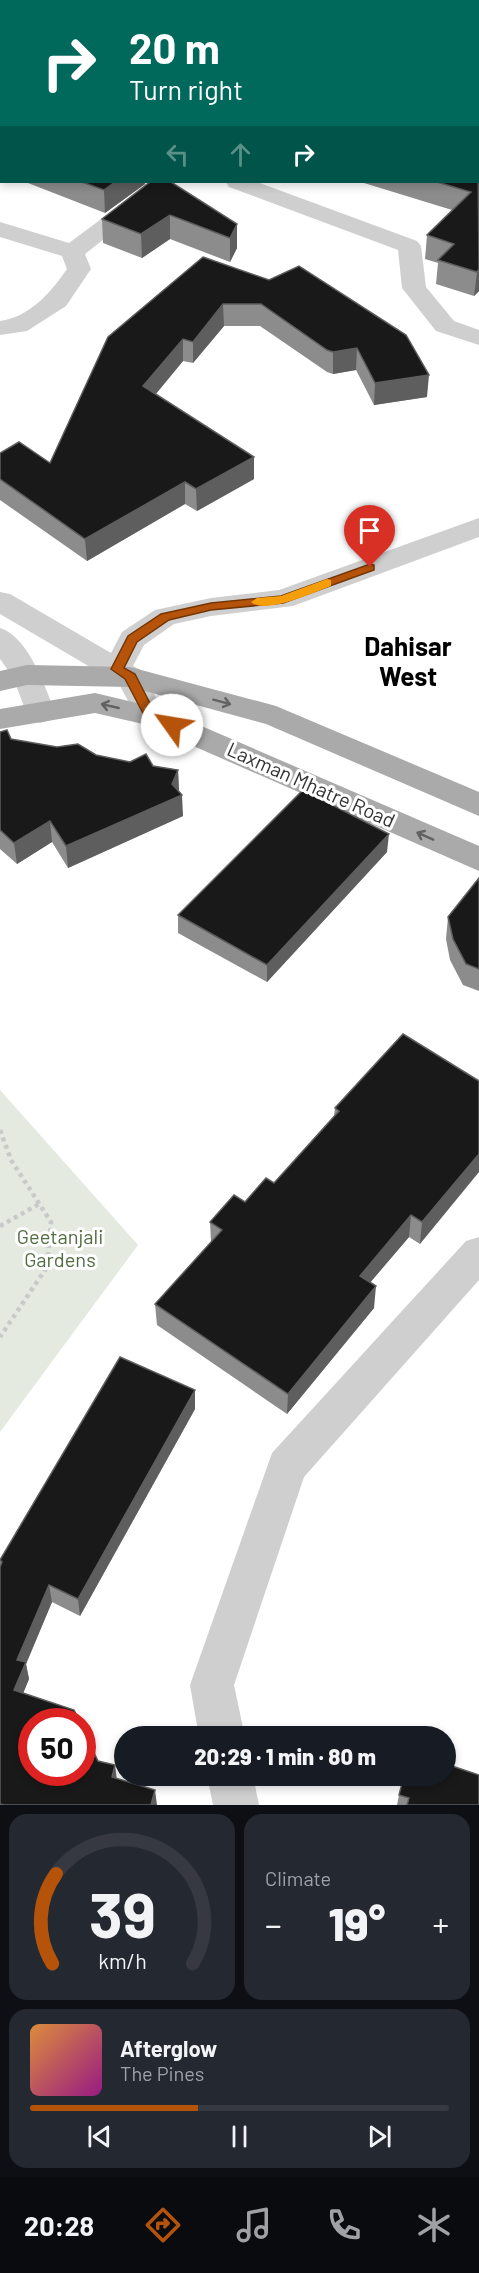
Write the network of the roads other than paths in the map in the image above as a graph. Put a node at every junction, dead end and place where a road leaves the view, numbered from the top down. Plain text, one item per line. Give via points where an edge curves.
1 (164, 183) edge
2 (240, 183) edge
3 (0, 229) edge
4 (72, 252) junction
5 (0, 328) edge
6 (479, 338) edge
7 (479, 527) edge
8 (0, 601) edge
9 (0, 638) edge
10 (124, 673) junction
11 (13, 678) edge
12 (40, 712) junction
13 (151, 716) junction
14 (0, 719) edge
15 (479, 806) edge
16 (479, 860) edge
17 (479, 1253) edge
18 (220, 1726) edge
19 (232, 1786) edge
20 (236, 1805) edge

1 - 4 street
2 - 6 street via 409,246 414,288 445,326
3 - 4 street
4 - 5 street via 79,269 57,301 18,326
7 - 10 street via 283,599 211,606 165,617 132,639
8 - 10 street
9 - 11 street
10 - 11 main road
10 - 13 street
10 -> 15 main road via 276,716
11 - 12 street
13 -> 12 main road, Laxman Mhatre Road via 95,703
12 - 14 main road, Laxman Mhatre Road
16 -> 13 main road, Laxman Mhatre Road
17 - 18 street via 287,1466 212,1685
19 - 20 street

